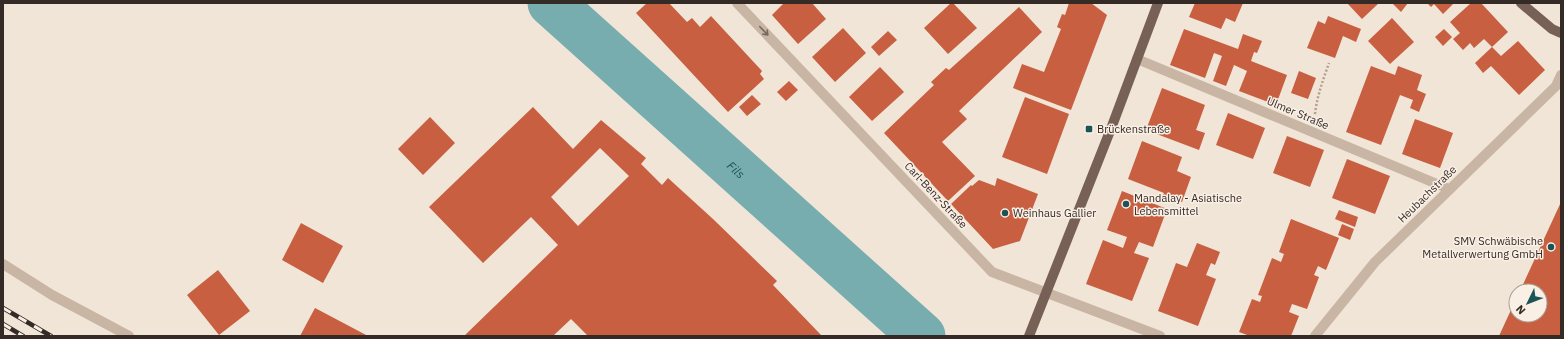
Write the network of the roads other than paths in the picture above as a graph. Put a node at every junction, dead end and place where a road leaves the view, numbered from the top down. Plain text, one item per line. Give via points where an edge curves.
1 (737, 3) edge
2 (1158, 3) edge
3 (1521, 3) edge
4 (1561, 33) edge
5 (1137, 59) junction
6 (1561, 75) edge
7 (1449, 189) junction
8 (3, 264) edge
9 (1047, 292) junction
10 (129, 336) edge
11 (1029, 336) edge
12 (1160, 336) edge
13 (1315, 336) edge

1 -> 9 street, Carl-Benz-Straße via 992,272
2 - 5 main road
3 - 4 main road via 1552,29
5 - 7 street, Ulmer Straße
5 - 9 main road
6 - 7 street, Heubachstraße via 1556,86
7 - 13 street, Heubachstraße via 1375,262
8 - 10 street via 52,295
9 - 11 main road
9 - 12 street, Carl-Benz-Straße

